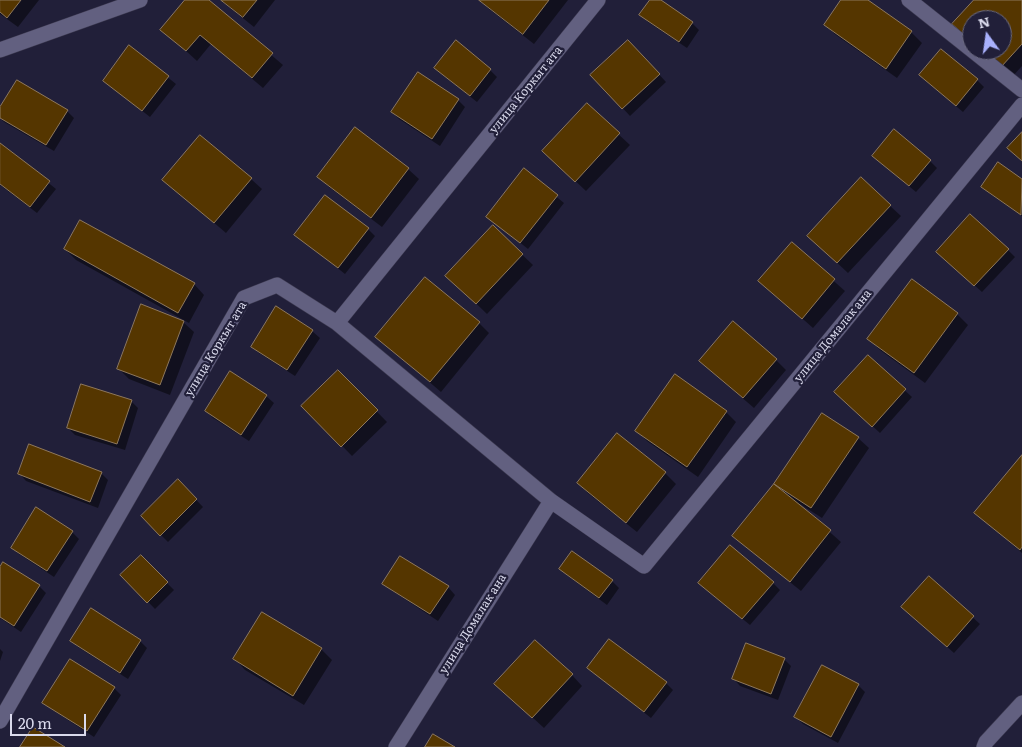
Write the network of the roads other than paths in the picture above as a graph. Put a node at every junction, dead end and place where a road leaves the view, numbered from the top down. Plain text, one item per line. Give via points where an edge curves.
1 (140, 0) edge
2 (598, 0) edge
3 (909, 0) edge
4 (0, 50) edge
5 (1022, 90) edge
6 (1022, 105) edge
7 (337, 323) junction
8 (550, 501) junction
9 (1022, 703) edge
10 (0, 721) edge
11 (396, 747) edge
12 (984, 747) edge

1 - 4 street
2 - 7 street, улица Коркыт ата
3 - 5 street
6 - 8 street, улица Домалак ана via 644,566
7 - 8 street
7 - 10 street, улица Коркыт ата via 277,285 244,298
8 - 11 street, улица Домалак ана
9 - 12 street

